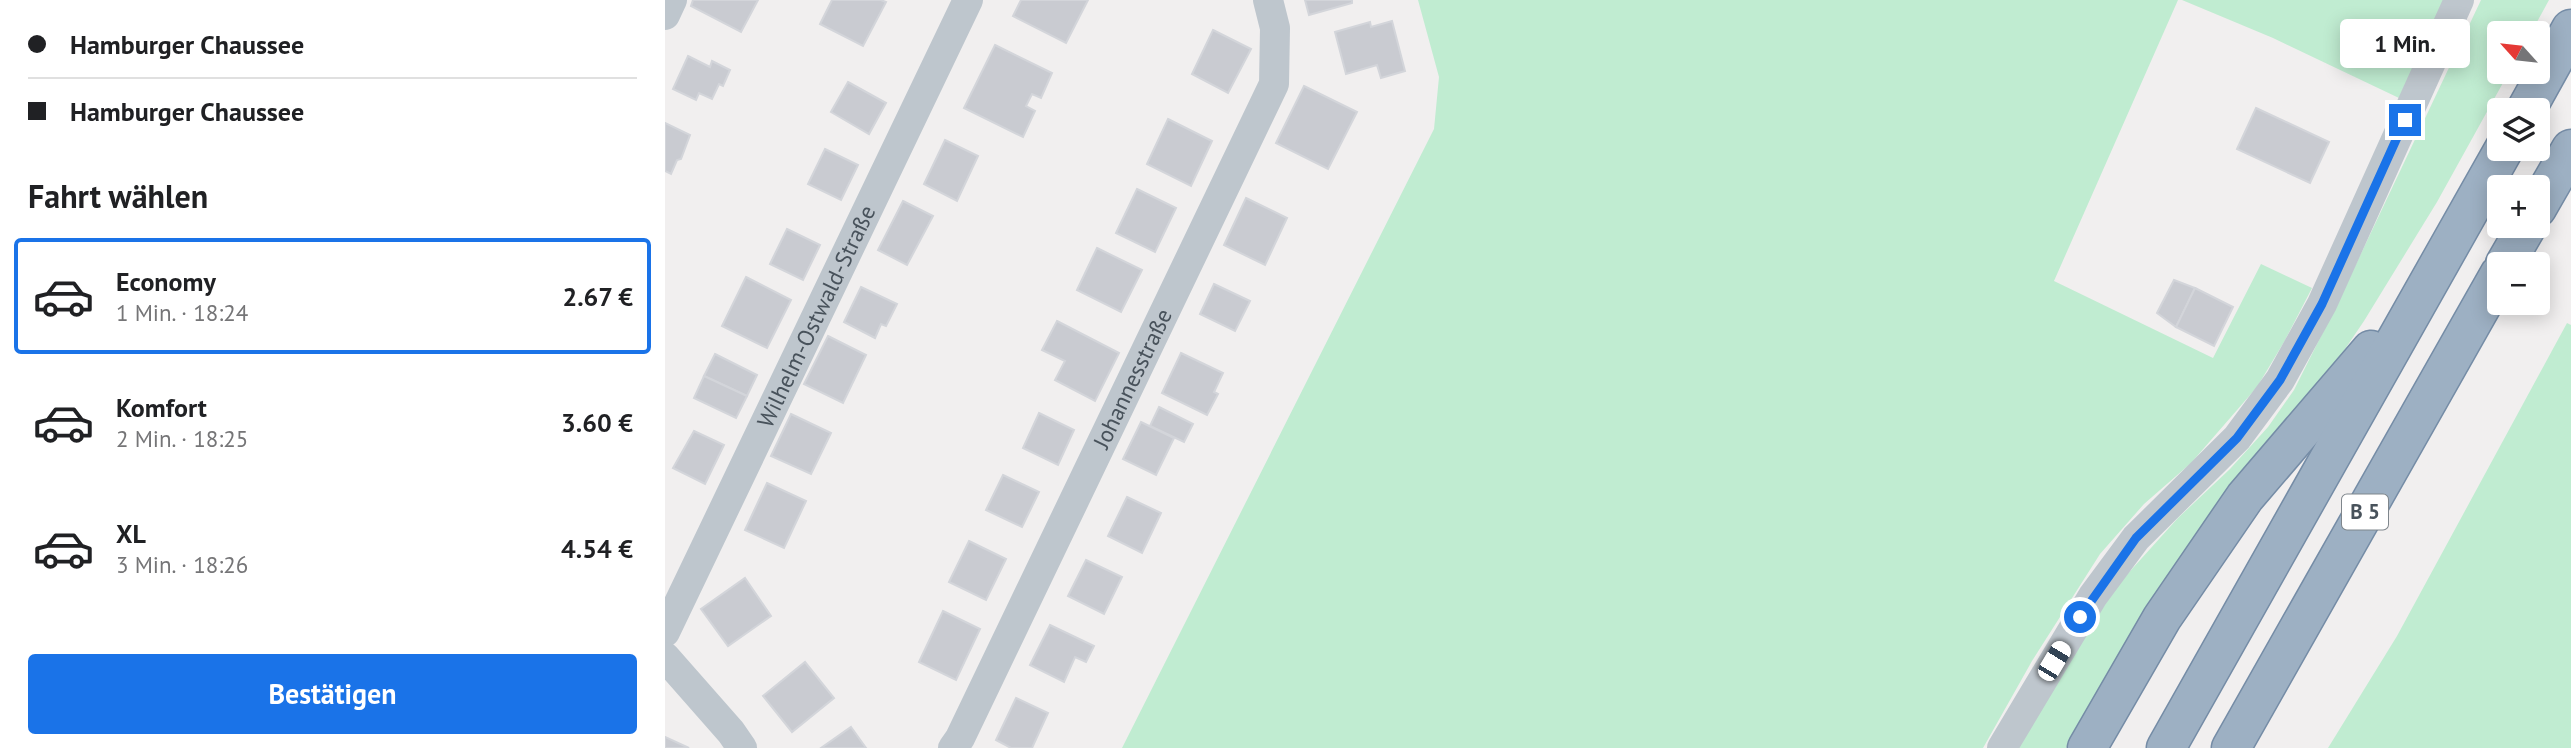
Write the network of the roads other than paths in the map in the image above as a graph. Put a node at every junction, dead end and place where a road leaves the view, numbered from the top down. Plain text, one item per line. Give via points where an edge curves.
1 (672, 0) edge
2 (968, 0) edge
3 (1268, 0) edge
4 (2459, 0) edge
5 (665, 15) edge
6 (2571, 29) edge
7 (2533, 98) edge
8 (2571, 149) edge
9 (2497, 161) edge
10 (2550, 185) edge
11 (2430, 282) junction
12 (2487, 296) edge
13 (665, 632) edge
14 (665, 657) edge
15 (742, 748) edge
16 (953, 748) edge
17 (2001, 748) edge
18 (2087, 748) edge
19 (2166, 748) edge
20 (2231, 748) edge

1 - 5 street
2 - 13 street, Wilhelm-Ostwald-Straße
3 - 16 street, Johannesstraße via 1275,28 1274,84
4 - 17 street via 2322,304 2280,380 2237,438 2136,538 2093,596
6 - 7 highway
8 - 10 highway
9 - 11 highway, B 5
11 - 18 highway via 2245,497 2162,618
11 - 19 highway, B 5
12 - 20 highway, B 5
14 - 15 street

